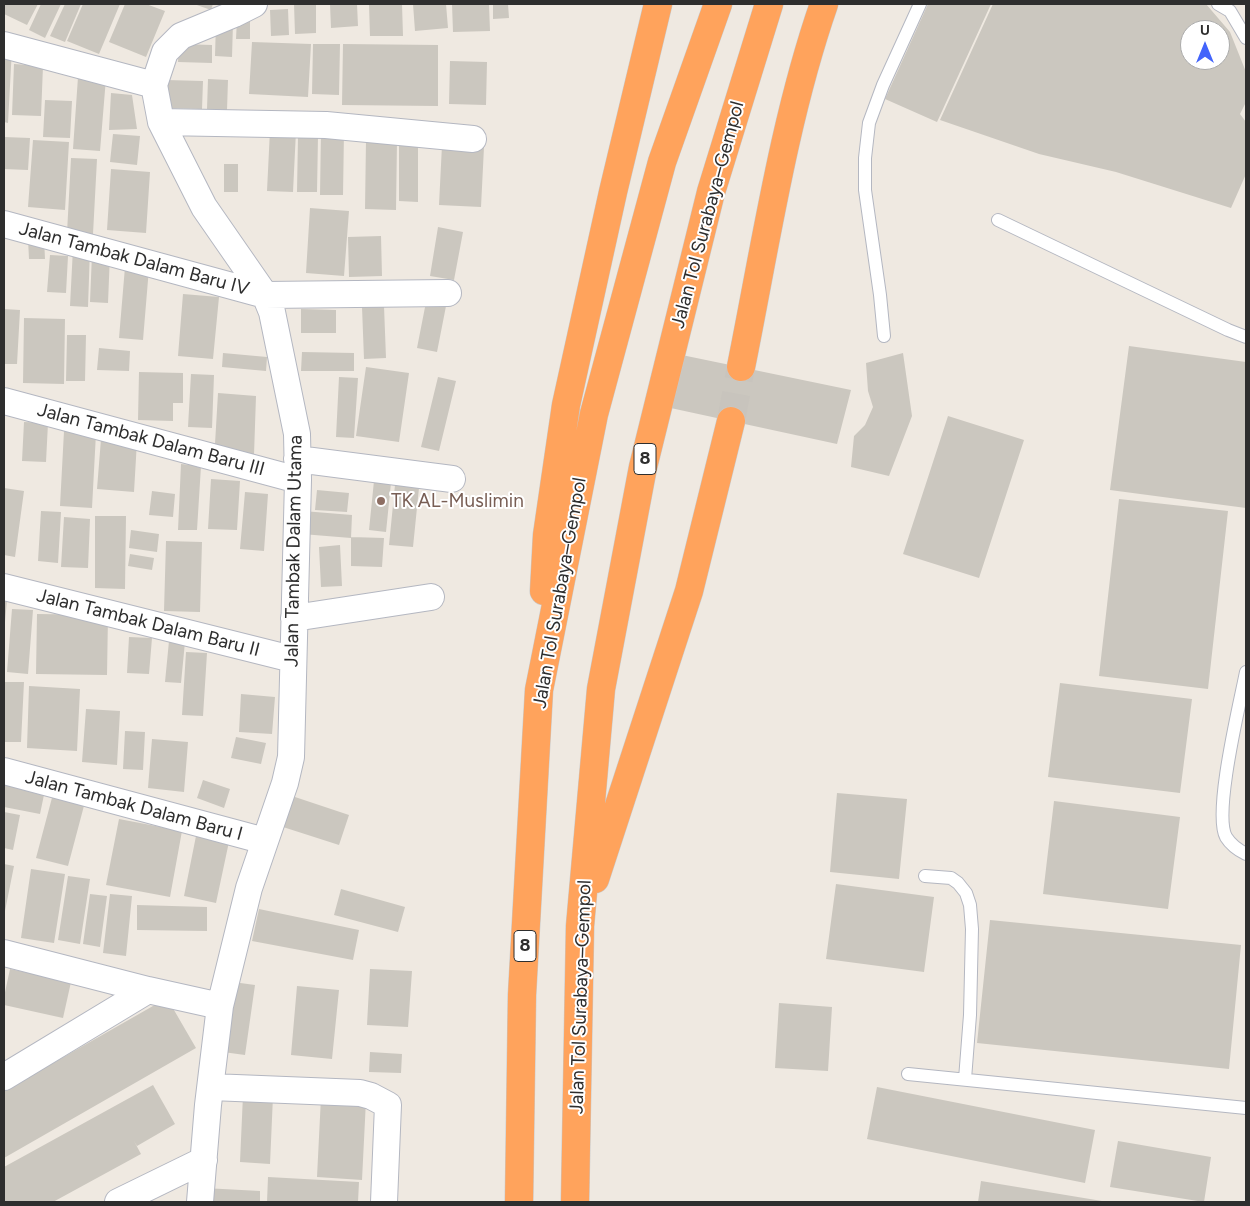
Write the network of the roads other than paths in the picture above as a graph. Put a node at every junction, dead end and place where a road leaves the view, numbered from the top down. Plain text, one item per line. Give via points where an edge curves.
1 (254, 4) edge
2 (658, 4) edge
3 (718, 4) edge
4 (769, 4) edge
5 (824, 4) edge
6 (920, 4) edge
7 (1218, 4) edge
8 (1246, 38) edge
9 (4, 45) edge
10 (154, 85) junction
11 (161, 122) junction
12 (473, 139) dead end
13 (998, 220) dead end
14 (4, 224) edge
15 (448, 293) dead end
16 (265, 294) junction
17 (884, 336) dead end
18 (1246, 337) edge
19 (742, 367) tunnel mouth
20 (4, 401) edge
21 (731, 421) tunnel mouth
22 (298, 470) junction
23 (452, 479) dead end
24 (4, 586) edge
25 (431, 597) dead end
26 (294, 618) junction
27 (292, 659) junction
28 (1246, 672) edge
29 (539, 690) junction
30 (4, 771) edge
31 (265, 841) junction
32 (1246, 854) edge
33 (925, 876) dead end
34 (580, 926) junction
35 (4, 953) edge
36 (148, 990) junction
37 (220, 1006) junction
38 (908, 1074) dead end
39 (4, 1076) edge
40 (965, 1079) junction
41 (211, 1087) junction
42 (1246, 1108) edge
43 (204, 1160) junction
44 (118, 1202) edge
45 (200, 1202) edge
46 (384, 1202) edge
47 (519, 1202) edge
48 (575, 1202) edge

1 - 10 street, Jalan Tambak Dalam Utama via 181,36 165,52
2 - 29 highway via 566,404 547,535
3 - 29 highway, Jalan Tol Surabaya–Gempol / 8 via 662,162 594,414
4 - 34 highway, Jalan Tol Surabaya–Gempol / 8 via 711,192 643,467 601,689
5 - 19 highway via 785,149
6 - 17 lane via 869,123 865,158 865,190
7 - 8 lane via 1230,11
9 - 10 street
10 - 11 street, Jalan Tambak Dalam Utama
11 - 12 street via 326,125
11 - 16 street, Jalan Tambak Dalam Utama via 204,207
13 - 18 lane
14 - 16 street, Jalan Tambak Dalam Baru IV
15 - 16 street, Jalan Tambak Dalam Baru IV
16 - 22 street, Jalan Tambak Dalam Utama via 272,312 297,434
20 - 22 street, Jalan Tambak Dalam Baru III
21 - 34 highway via 688,591
22 - 23 street, Jalan Tambak Dalam Baru III
22 - 26 street, Jalan Tambak Dalam Utama
24 - 27 street, Jalan Tambak Dalam Baru II
25 - 26 street
26 - 27 street, Jalan Tambak Dalam Utama
27 - 31 street, Jalan Tambak Dalam Utama via 289,769
28 - 32 lane via 1222,799 1222,821 1226,837 1237,850
29 - 47 highway, Jalan Tol Surabaya–Gempol / 8 via 522,995
30 - 31 street, Jalan Tambak Dalam Baru I
31 - 37 street, Jalan Tambak Dalam Utama via 249,888
33 - 40 lane via 951,878 966,893 970,905 970,1015
34 - 48 highway, Jalan Tol Surabaya–Gempol / 8
35 - 36 street
36 - 37 street
36 - 39 street
37 - 41 street, Jalan Tambak Dalam Utama
38 - 40 lane
40 - 42 lane
41 - 43 street, Jalan Tambak Dalam Utama
41 - 46 street via 360,1092 388,1105
43 - 44 street
43 - 45 street, Jalan Tambak Dalam Utama

